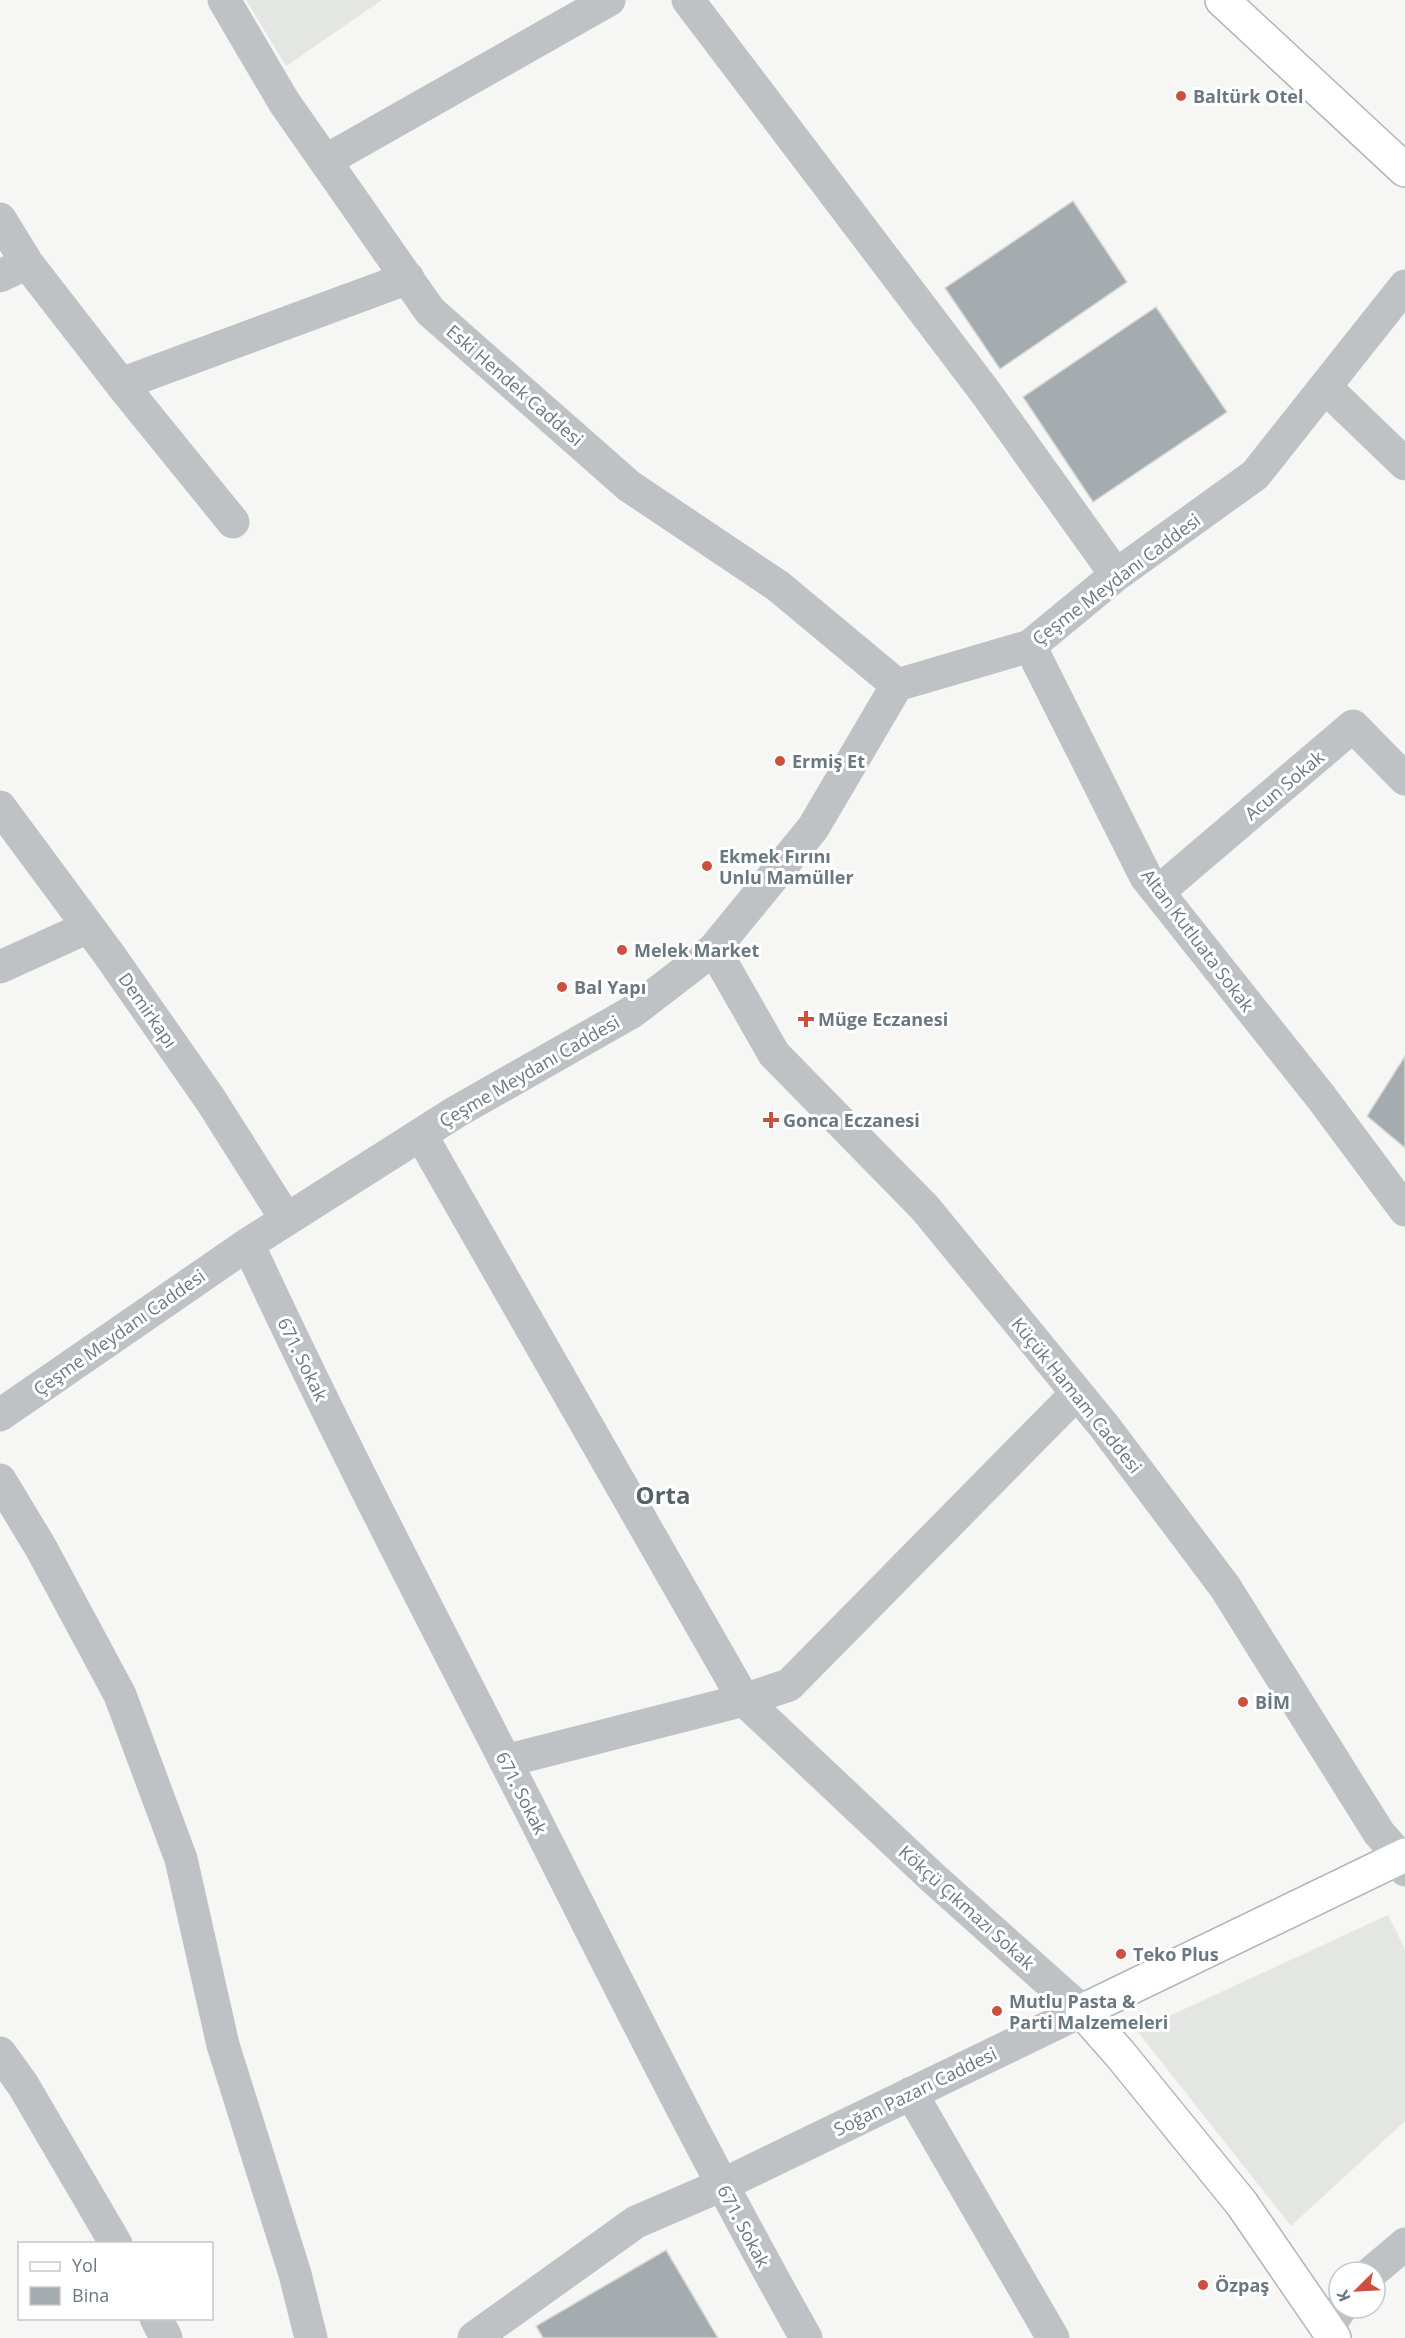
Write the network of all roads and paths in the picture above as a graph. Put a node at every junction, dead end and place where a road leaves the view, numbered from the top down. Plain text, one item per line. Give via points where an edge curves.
1 (224, 0) edge
2 (609, 0) edge
3 (688, 0) edge
4 (1222, 0) edge
5 (325, 161) junction
6 (1405, 170) edge
7 (0, 219) edge
8 (13, 270) edge
9 (408, 278) junction
10 (1405, 286) edge
11 (121, 384) junction
12 (1325, 387) junction
13 (1405, 464) edge
14 (233, 522) dead end
15 (1116, 575) junction
16 (1029, 646) junction
17 (897, 685) junction
18 (1402, 771) edge
19 (0, 807) edge
20 (1158, 892) junction
21 (88, 927) junction
22 (714, 949) junction
23 (0, 967) edge
24 (421, 1135) junction
25 (1405, 1210) edge
26 (286, 1220) junction
27 (248, 1244) junction
28 (1077, 1393) junction
29 (0, 1414) edge
30 (0, 1480) edge
31 (744, 1700) junction
32 (505, 1761) junction
33 (1403, 1861) edge
34 (1082, 2011) junction
35 (0, 2053) edge
36 (911, 2093) junction
37 (722, 2186) junction
38 (115, 2242) edge
39 (1405, 2244) edge
40 (1386, 2260) edge
41 (157, 2320) edge
42 (1334, 2324) edge
43 (166, 2338) edge
44 (311, 2338) edge
45 (474, 2338) edge
46 (806, 2338) edge
47 (1053, 2338) edge

1 - 5 street, Eski Hendek Caddesi via 284,102
2 - 5 street
3 - 15 street via 986,393
4 - 6 main road
5 - 9 street, Eski Hendek Caddesi
7 - 8 street
8 - 11 street
9 - 11 street
9 - 17 street, Eski Hendek Caddesi via 430,311 630,486 778,586
10 - 12 street, Çeşme Meydanı Caddesi
11 - 14 street
12 - 13 street
12 - 15 street, Çeşme Meydanı Caddesi via 1255,475
15 - 16 street, Çeşme Meydanı Caddesi
16 - 17 street, Çeşme Meydanı Caddesi
16 - 20 street, Altan Kutluata Sokak via 1146,877
17 - 22 street, Çeşme Meydanı Caddesi via 813,828
18 - 20 street, Acun Sokak via 1353,726
19 - 21 street, Demirkapı
20 - 25 street, Altan Kutluata Sokak
21 - 23 street
21 - 26 street, Demirkapı via 210,1099
22 - 24 street, Çeşme Meydanı Caddesi via 632,1012
22 - 28 street, Küçük Hamam Caddesi via 774,1054 925,1208
24 - 26 street, Çeşme Meydanı Caddesi
24 - 31 street, Kökçü Çıkmazı Sokak
26 - 27 street, Çeşme Meydanı Caddesi
27 - 29 street, Çeşme Meydanı Caddesi
27 - 32 street, 671. Sokak via 292,1340
28 - 31 street via 789,1685
28 - 33 street, Küçük Hamam Caddesi via 1225,1587 1379,1833
30 - 44 street via 120,1695 181,1859 223,2045 295,2274
31 - 32 street
31 - 34 street, Kökçü Çıkmazı Sokak via 924,1870
32 - 37 street, 671. Sokak
33 - 34 main road, Soğan Pazarı Caddesi
34 - 36 street, Soğan Pazarı Caddesi
34 - 42 main road, Kökçü Çıkmazı Sokak via 1242,2204
35 - 38 street via 23,2085
36 - 37 street, Soğan Pazarı Caddesi
36 - 47 street
37 - 45 street, Soğan Pazarı Caddesi via 636,2222
37 - 46 street, 671. Sokak
39 - 40 street
41 - 43 street

